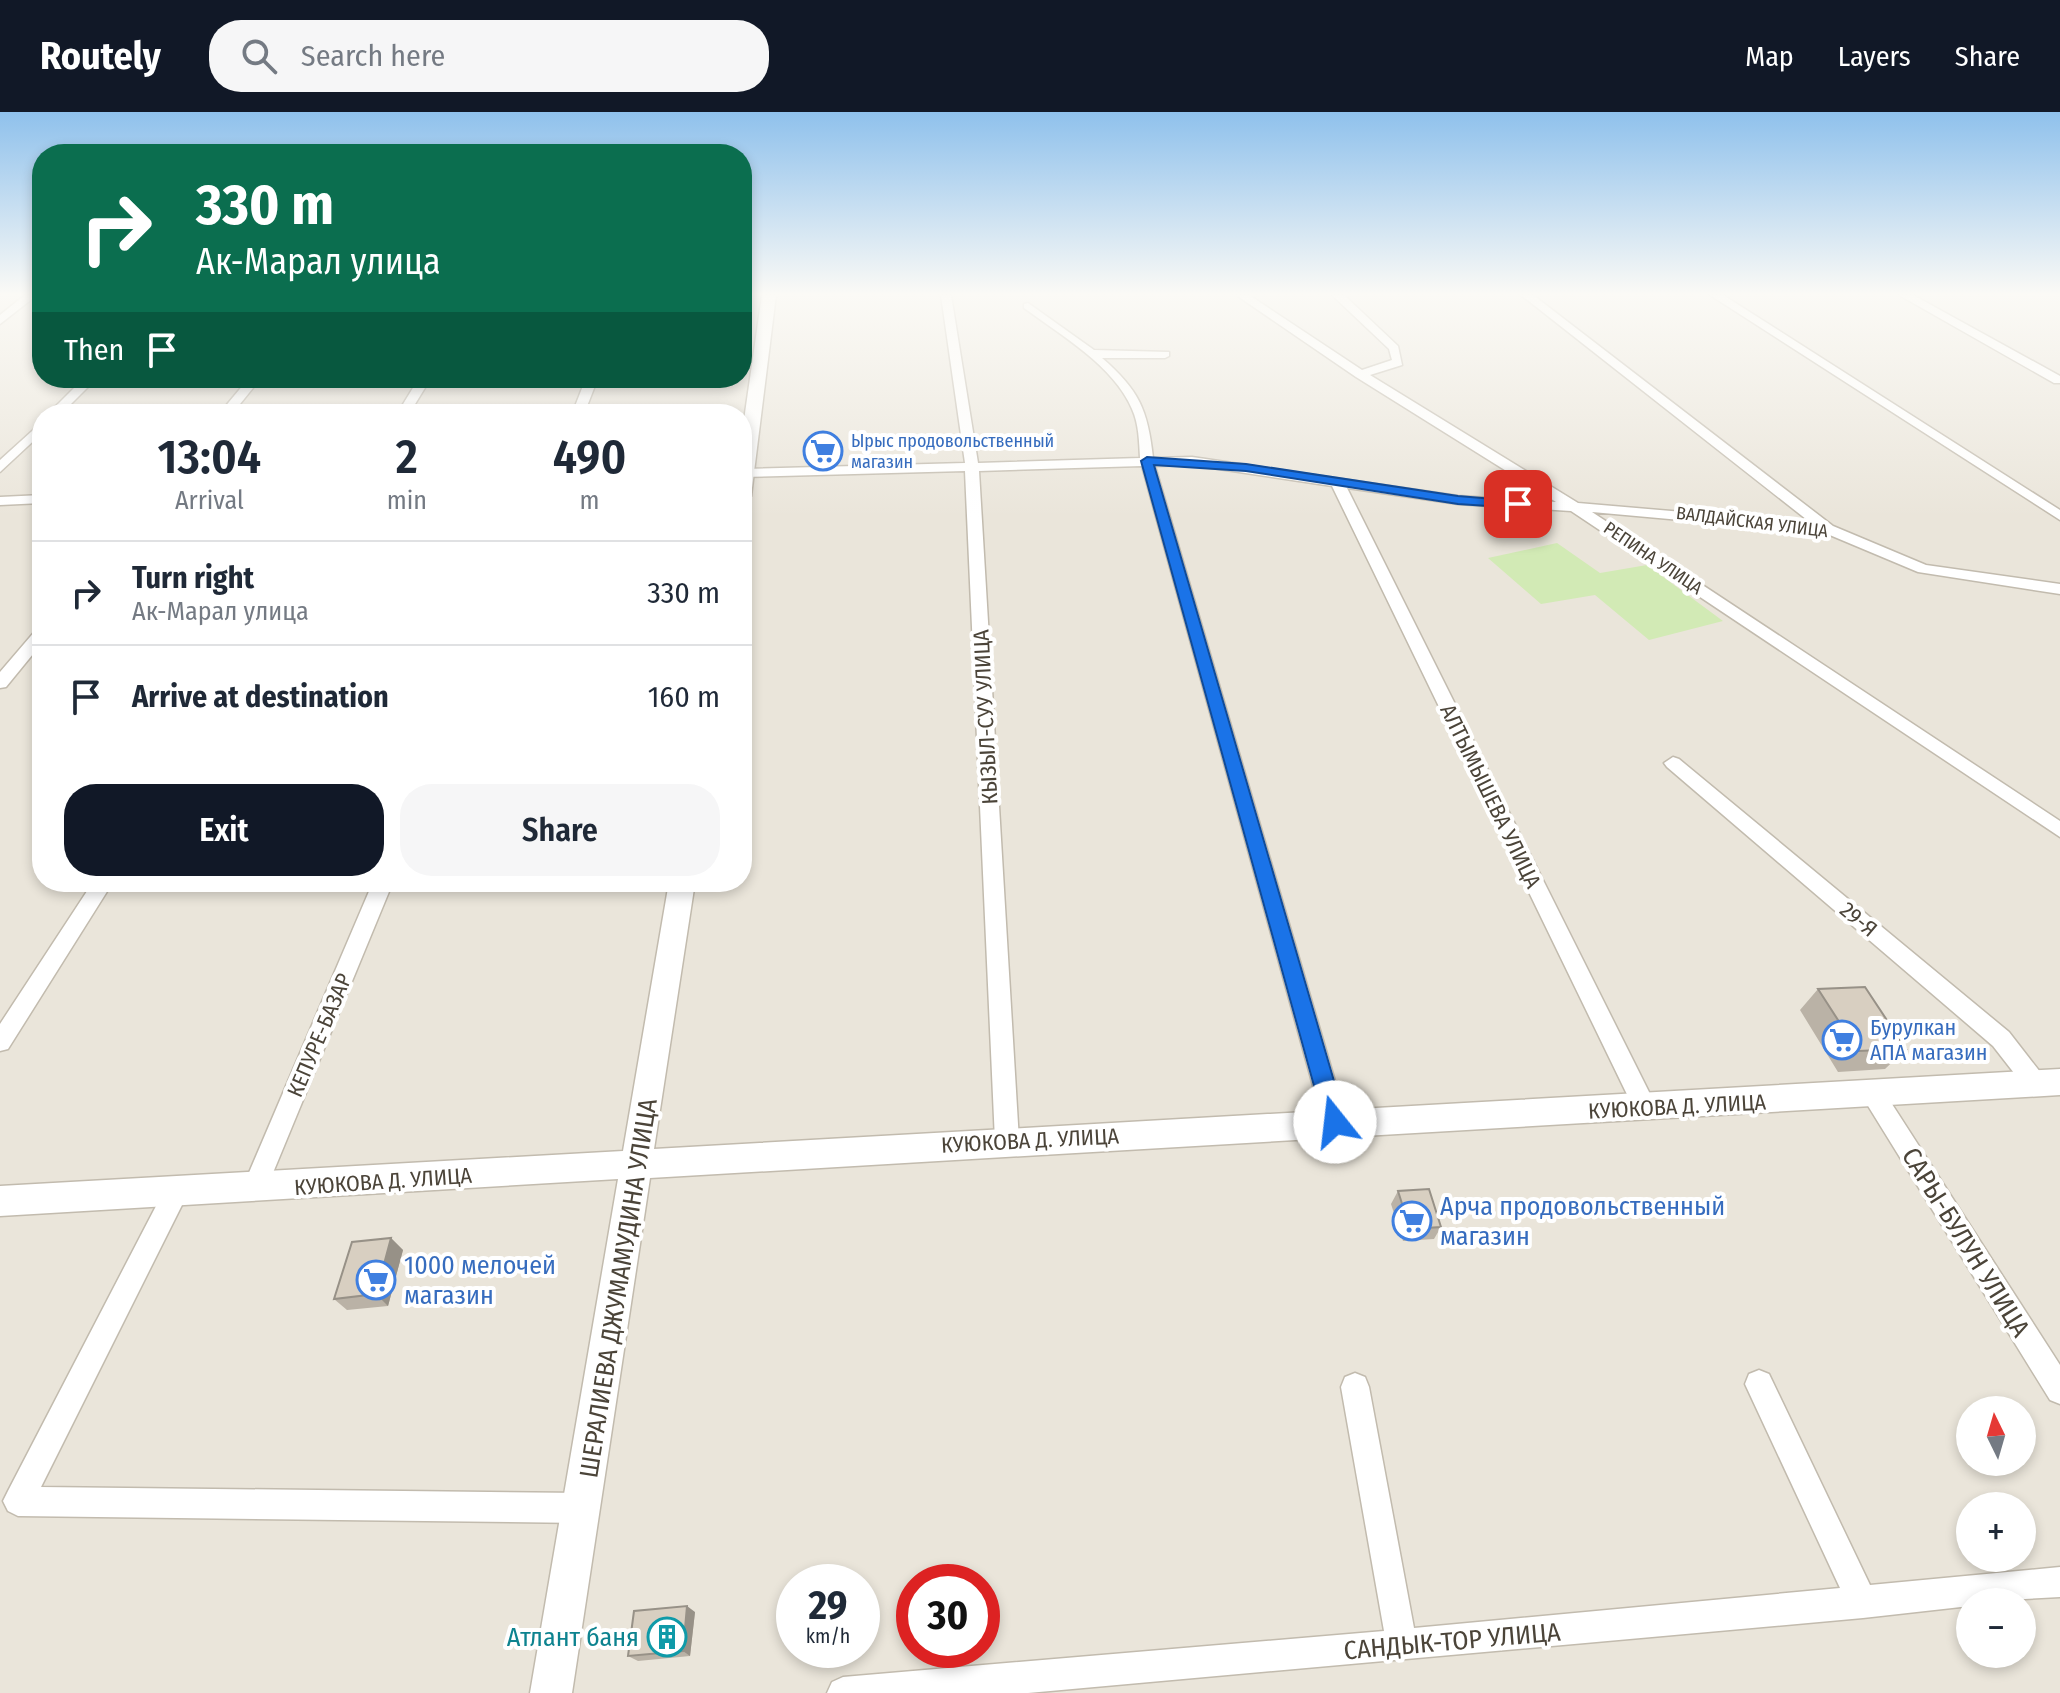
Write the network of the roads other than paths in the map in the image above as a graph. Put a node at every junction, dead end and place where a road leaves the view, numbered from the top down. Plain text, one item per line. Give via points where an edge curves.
1 (759, 369) edge
2 (957, 369) edge
3 (1106, 369) edge
4 (1352, 369) edge
5 (1377, 369) edge
6 (1621, 369) edge
7 (1831, 369) edge
8 (2038, 369) edge
9 (1360, 374) junction
10 (2058, 380) dead end
11 (81, 388) edge
12 (247, 388) edge
13 (64, 404) edge
14 (233, 404) edge
15 (752, 416) edge
16 (32, 436) edge
17 (1147, 461) junction
18 (972, 467) junction
19 (0, 468) edge
20 (752, 473) edge
21 (1338, 483) junction
22 (32, 499) edge
23 (0, 501) edge
24 (2060, 503) edge
25 (2044, 505) junction
26 (1578, 509) junction
27 (2060, 516) edge
28 (1828, 529) junction
29 (2060, 589) edge
30 (32, 645) edge
31 (0, 683) edge
32 (1673, 763) dead end
33 (2060, 830) edge
34 (97, 892) edge
35 (379, 892) edge
36 (680, 892) edge
37 (0, 1042) edge
38 (2048, 1083) edge
39 (1873, 1094) junction
40 (1645, 1108) junction
41 (1335, 1122) junction
42 (1007, 1141) junction
43 (639, 1165) junction
44 (254, 1189) junction
45 (177, 1191) junction
46 (0, 1201) edge
47 (1759, 1384) dead end
48 (1355, 1387) dead end
49 (2060, 1390) edge
50 (583, 1508) junction
51 (2060, 1582) edge
52 (1863, 1603) junction
53 (1402, 1645) junction
54 (551, 1693) edge
55 (843, 1693) edge

1 - 15 street
2 - 18 street, КЫЗЫЛ-СУУ УЛИЦА
3 - 17 street via 1139,409
4 - 9 street, РЕПИНА УЛИЦА
5 - 9 street
6 - 28 street
7 - 25 street
8 - 10 street
9 - 26 street, РЕПИНА УЛИЦА
11 - 13 street
12 - 14 street
16 - 19 street
17 - 18 street, ВАЛДАЙСКАЯ УЛИЦА
17 - 21 street, ВАЛДАЙСКАЯ УЛИЦА via 1246,467
17 - 41 street
18 - 20 street, ВАЛДАЙСКАЯ УЛИЦА
18 - 42 street, КЫЗЫЛ-СУУ УЛИЦА
21 - 26 street, ВАЛДАЙСКАЯ УЛИЦА
21 - 40 street, АЛТЫМЫШЕВА УЛИЦА
22 - 23 street
24 - 25 street
25 - 27 street
26 - 28 street, ВАЛДАЙСКАЯ УЛИЦА
26 - 33 street, РЕПИНА УЛИЦА
28 - 29 street, ВАЛДАЙСКАЯ УЛИЦА via 1923,569
30 - 31 street
32 - 38 street, 29-Я
34 - 37 street
35 - 44 street, КЕПУРЕ-БАЗАР
36 - 43 street, ШЕРАЛИЕВА ДЖУМАМУДИНА УЛИЦА
38 - 39 street, КУЮКОВА Д. УЛИЦА
39 - 40 street, КУЮКОВА Д. УЛИЦА
39 - 49 street, САРЫ-БУЛУН УЛИЦА
40 - 41 street, КУЮКОВА Д. УЛИЦА
41 - 42 street, КУЮКОВА Д. УЛИЦА
42 - 43 street, КУЮКОВА Д. УЛИЦА
43 - 44 street, КУЮКОВА Д. УЛИЦА
43 - 50 street, ШЕРАЛИЕВА ДЖУМАМУДИНА УЛИЦА
44 - 45 street, КУЮКОВА Д. УЛИЦА
45 - 46 street, КУЮКОВА Д. УЛИЦА
45 - 50 street via 18,1501
47 - 52 street
48 - 53 street
50 - 54 street, ШЕРАЛИЕВА ДЖУМАМУДИНА УЛИЦА
51 - 52 street, САНДЫК-ТОР УЛИЦА
52 - 53 street, САНДЫК-ТОР УЛИЦА
53 - 55 street, САНДЫК-ТОР УЛИЦА

